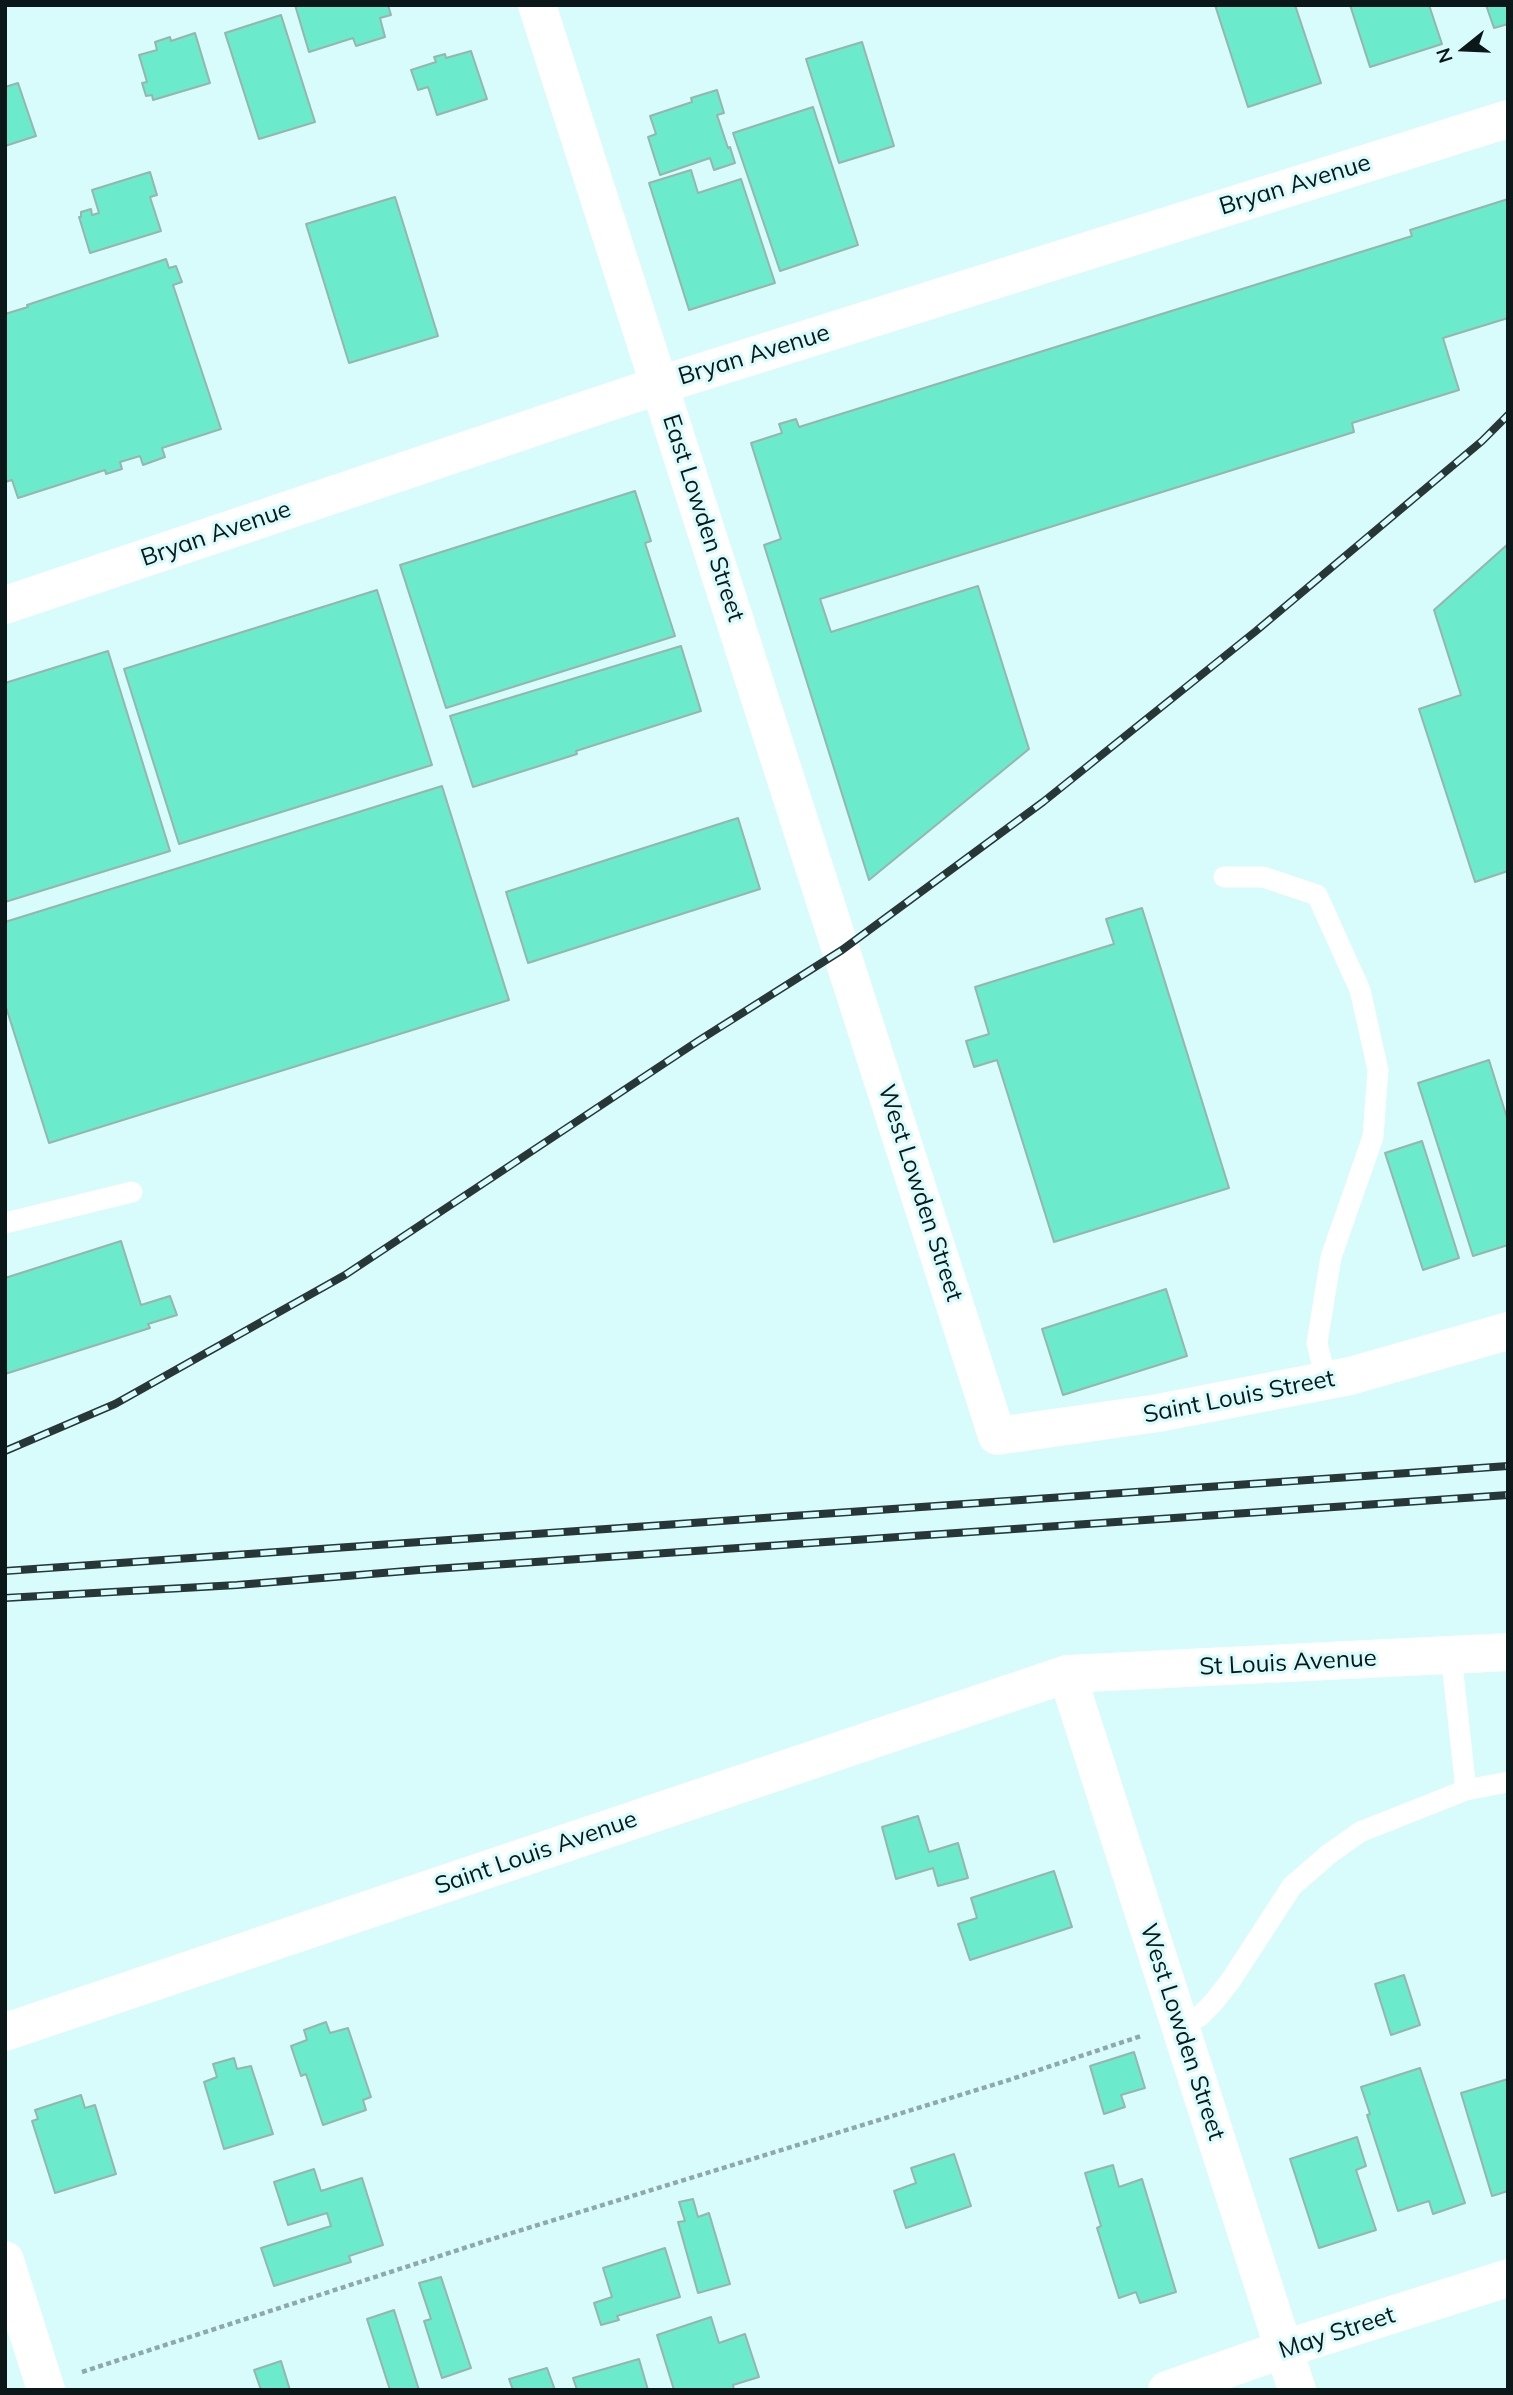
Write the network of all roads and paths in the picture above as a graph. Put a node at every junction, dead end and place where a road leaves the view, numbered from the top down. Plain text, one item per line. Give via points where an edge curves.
1 (537, 5) edge
2 (1508, 119) edge
3 (660, 385) junction
4 (5, 605) edge
5 (1224, 877) dead end
6 (842, 950) joint
7 (132, 1192) dead end
8 (5, 1223) edge
9 (1493, 1336) edge
10 (1326, 1380) junction
11 (997, 1436) joint
12 (1508, 1652) edge
13 (1451, 1654) junction
14 (1067, 1674) junction
15 (1508, 1782) edge
16 (1466, 1790) junction
17 (1179, 2023) junction
18 (5, 2032) edge
19 (5, 2260) edge
20 (1508, 2278) edge
21 (1284, 2349) junction
22 (45, 2387) edge
23 (1167, 2390) edge
24 (1297, 2390) edge

1 - 3 street, East Lowden Street
2 - 3 street, Bryan Avenue
3 - 4 street, Bryan Avenue
3 - 6 street, East Lowden Street
5 - 10 lane via 1263,877 1317,895 1360,990 1378,1070 1373,1137 1331,1257 1317,1343
6 - 11 street, West Lowden Street
7 - 8 lane
9 - 10 street, Saint Louis Street
10 - 11 street, Saint Louis Street via 1158,1413
12 - 13 street, St Louis Avenue
13 - 14 street, St Louis Avenue
13 - 16 lane
14 - 17 street, West Lowden Street
14 - 18 street, Saint Louis Avenue
15 - 16 lane
16 - 17 lane via 1360,1832 1329,1854 1292,1886 1213,2003 1199,2017
17 - 21 street, West Lowden Street
17 - 22 path via 1012,2079 489,2239
19 - 22 street
20 - 21 street, May Street
21 - 23 street, May Street
21 - 24 street, West Lowden Street

